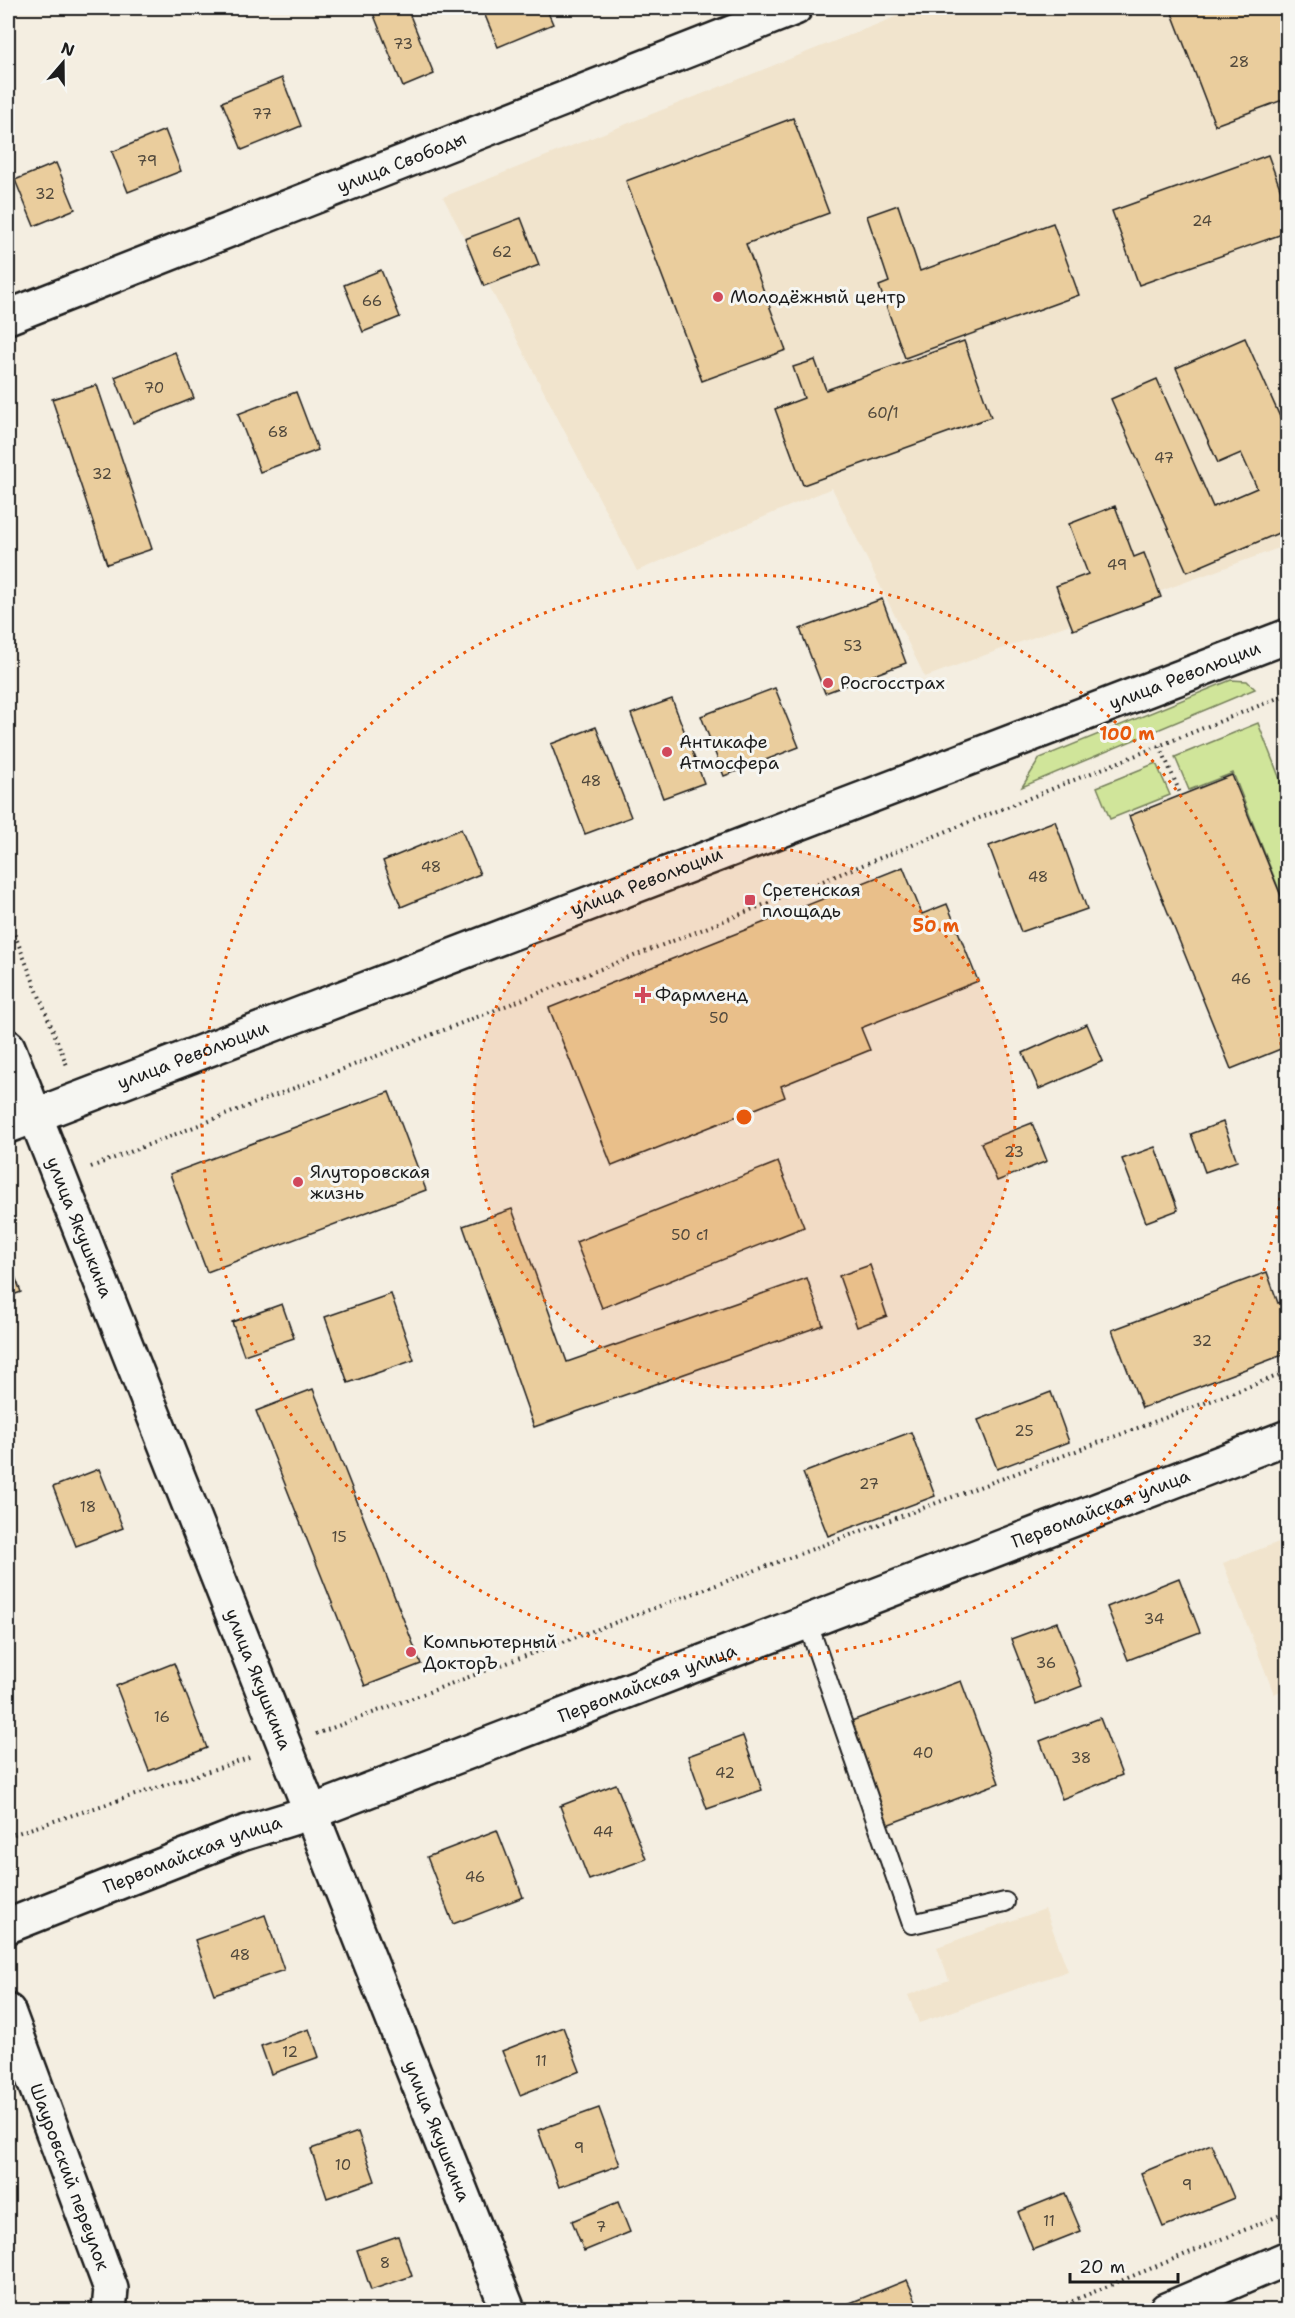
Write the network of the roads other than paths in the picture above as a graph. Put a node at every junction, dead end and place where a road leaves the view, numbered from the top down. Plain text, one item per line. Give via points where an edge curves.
1 (795, 8) edge
2 (8, 317) edge
3 (1286, 642) edge
4 (8, 1047) edge
5 (21, 1122) edge
6 (1287, 1437) edge
7 (807, 1621) junction
8 (312, 1812) junction
9 (1005, 1902) dead end
10 (8, 1926) edge
11 (8, 2011) edge
12 (1287, 2258) edge
13 (109, 2310) edge
14 (508, 2310) edge
15 (1166, 2310) edge

1 - 2 street, улица Свободы
3 - 5 street, улица Революции
4 - 5 street, улица Якушкина
5 - 8 street, улица Якушкина via 58,1180
6 - 7 street, Первомайская улица
7 - 8 street, Первомайская улица
7 - 9 lane via 912,1924
8 - 10 street, Первомайская улица via 241,1834
8 - 14 street, улица Якушкина
11 - 13 street, Шауровский переулок via 111,2289
12 - 15 street

